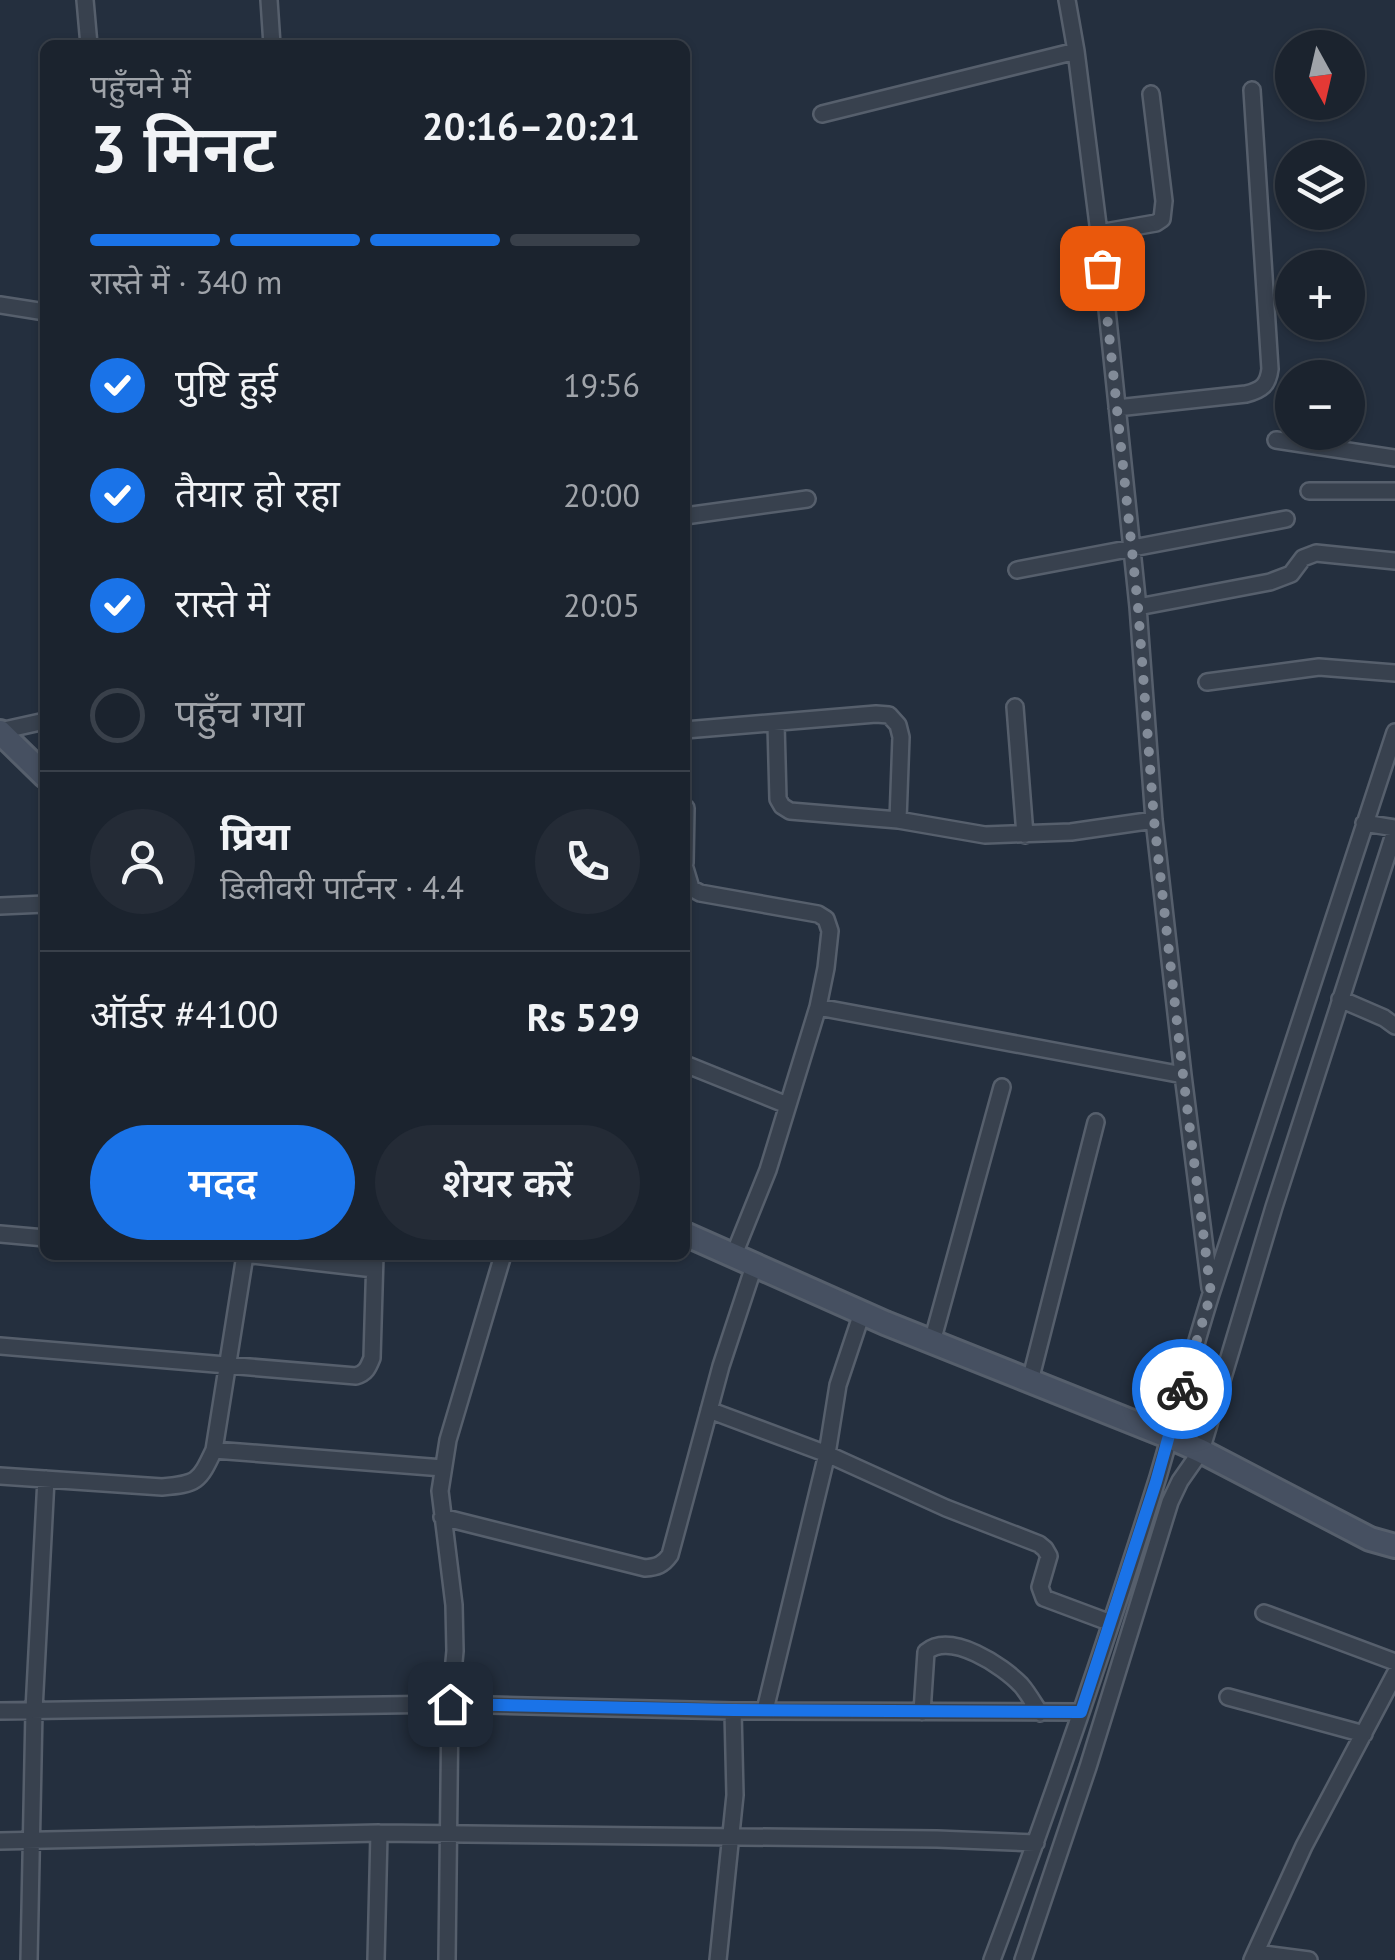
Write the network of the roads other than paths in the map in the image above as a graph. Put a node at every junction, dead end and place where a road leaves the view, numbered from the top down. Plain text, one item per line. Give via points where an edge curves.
1 (85, 0) edge
2 (269, 0) edge
3 (1067, 0) edge
4 (89, 40) edge
5 (272, 40) edge
6 (1076, 51) junction
7 (1252, 90) dead end
8 (1152, 94) dead end
9 (822, 114) dead end
10 (1099, 233) junction
11 (0, 305) edge
12 (40, 311) edge
13 (1118, 408) junction
14 (1342, 450) edge
15 (1395, 458) edge
16 (1395, 491) edge
17 (1308, 492) dead end
18 (808, 499) dead end
19 (690, 515) edge
20 (1286, 519) dead end
21 (1132, 548) junction
22 (1395, 561) edge
23 (1017, 570) dead end
24 (1138, 607) junction
25 (1395, 673) edge
26 (1206, 682) dead end
27 (1016, 706) dead end
28 (40, 723) edge
29 (776, 724) junction
30 (690, 730) edge
31 (0, 732) edge
32 (1395, 732) edge
33 (1390, 765) edge
34 (40, 771) edge
35 (898, 820) junction
36 (1154, 820) junction
37 (1364, 823) junction
38 (1395, 830) edge
39 (1024, 835) junction
40 (690, 884) edge
41 (40, 904) edge
42 (0, 906) edge
43 (1316, 970) junction
44 (1347, 979) junction
45 (1340, 1000) junction
46 (818, 1007) junction
47 (1395, 1026) edge
48 (690, 1066) edge
49 (1183, 1075) junction
50 (1002, 1087) dead end
51 (787, 1104) junction
52 (1096, 1122) dead end
53 (1242, 1200) junction
54 (1274, 1208) junction
55 (0, 1234) edge
56 (690, 1236) edge
57 (40, 1238) edge
58 (243, 1260) edge
59 (339, 1260) edge
60 (502, 1260) edge
61 (374, 1262) edge
62 (744, 1262) junction
63 (1211, 1294) junction
64 (862, 1313) junction
65 (932, 1342) junction
66 (0, 1346) edge
67 (228, 1366) junction
68 (1030, 1381) junction
69 (709, 1410) junction
70 (1170, 1437) junction
71 (214, 1450) junction
72 (1201, 1451) junction
73 (827, 1454) junction
74 (443, 1468) junction
75 (0, 1476) edge
76 (46, 1480) junction
77 (442, 1517) junction
78 (1395, 1546) edge
79 (1264, 1613) dead end
80 (1111, 1623) junction
81 (1395, 1662) edge
82 (1395, 1674) edge
83 (1228, 1697) dead end
84 (450, 1704) junction
85 (34, 1710) junction
86 (733, 1710) junction
87 (765, 1710) junction
88 (0, 1711) edge
89 (922, 1712) junction
90 (1040, 1712) junction
91 (1081, 1712) junction
92 (1364, 1734) junction
93 (379, 1832) junction
94 (449, 1834) junction
95 (732, 1838) junction
96 (0, 1841) edge
97 (30, 1842) junction
98 (1036, 1843) junction
99 (1254, 1956) edge
100 (29, 1960) edge
101 (376, 1960) edge
102 (447, 1960) edge
103 (718, 1960) edge
104 (992, 1960) edge
105 (1023, 1960) edge
106 (1309, 1960) edge

1 - 4 street
2 - 5 street
3 - 6 street
6 - 9 street
6 - 10 street
7 - 13 street via 1268,380 1246,394
8 - 10 street via 1162,219
10 - 13 street
11 - 12 street
13 - 21 street
14 - 15 street
16 - 17 street
18 - 19 street
20 - 21 street
21 - 23 street
21 - 24 street
22 - 24 street via 1316,552 1292,574 1270,582
24 - 36 street
25 - 26 street via 1318,668
27 - 39 street
28 - 31 street
29 - 30 street
29 - 35 street via 782,806
29 - 35 street via 889,715 901,737
31 - 34 street
32 - 33 street
33 - 37 street
35 - 39 street
36 - 39 street
36 - 49 street
37 - 38 street
37 - 43 street
38 - 44 street
40 - 46 street via 700,893 826,919
41 - 42 street
43 - 44 street
43 - 53 street
44 - 45 street
45 - 47 street
45 - 54 street
46 - 49 street
46 - 51 street
48 - 51 street
49 - 63 street
50 - 65 street
51 - 62 street
52 - 68 street
53 - 54 street
53 - 63 street
54 - 72 street
55 - 57 street
56 - 62 street
58 - 67 street
59 - 61 street
60 - 74 street
61 - 67 street via 372,1358 363,1374
62 - 64 street
62 - 69 street
63 - 70 street
64 - 65 street
64 - 73 street via 838,1386
65 - 68 street
66 - 67 street
67 - 71 street
68 - 70 street
69 - 73 street
69 - 77 street via 670,1555 656,1567
70 - 72 street
70 - 80 street
71 - 74 street
71 - 76 street via 202,1475 188,1485
72 - 78 street
72 - 105 street via 1170,1502
73 - 80 street via 1039,1544 1048,1556 1040,1586 1044,1598
73 - 87 street
74 - 77 street
75 - 76 street
76 - 85 street
77 - 84 street via 454,1605
79 - 81 street
80 - 91 street
82 - 92 street
83 - 92 street
84 - 85 street
84 - 86 street
84 - 94 street
85 - 88 street
85 - 97 street
86 - 87 street
86 - 95 street
87 - 89 street
89 - 90 street
89 - 90 street via 926,1652 942,1645 984,1656 1022,1686
90 - 91 street
91 - 98 street
92 - 99 street
93 - 94 street
93 - 97 street
93 - 101 street
94 - 95 street
94 - 102 street
95 - 98 street
95 - 103 street
96 - 97 street
97 - 100 street
98 - 104 street
99 - 106 street

